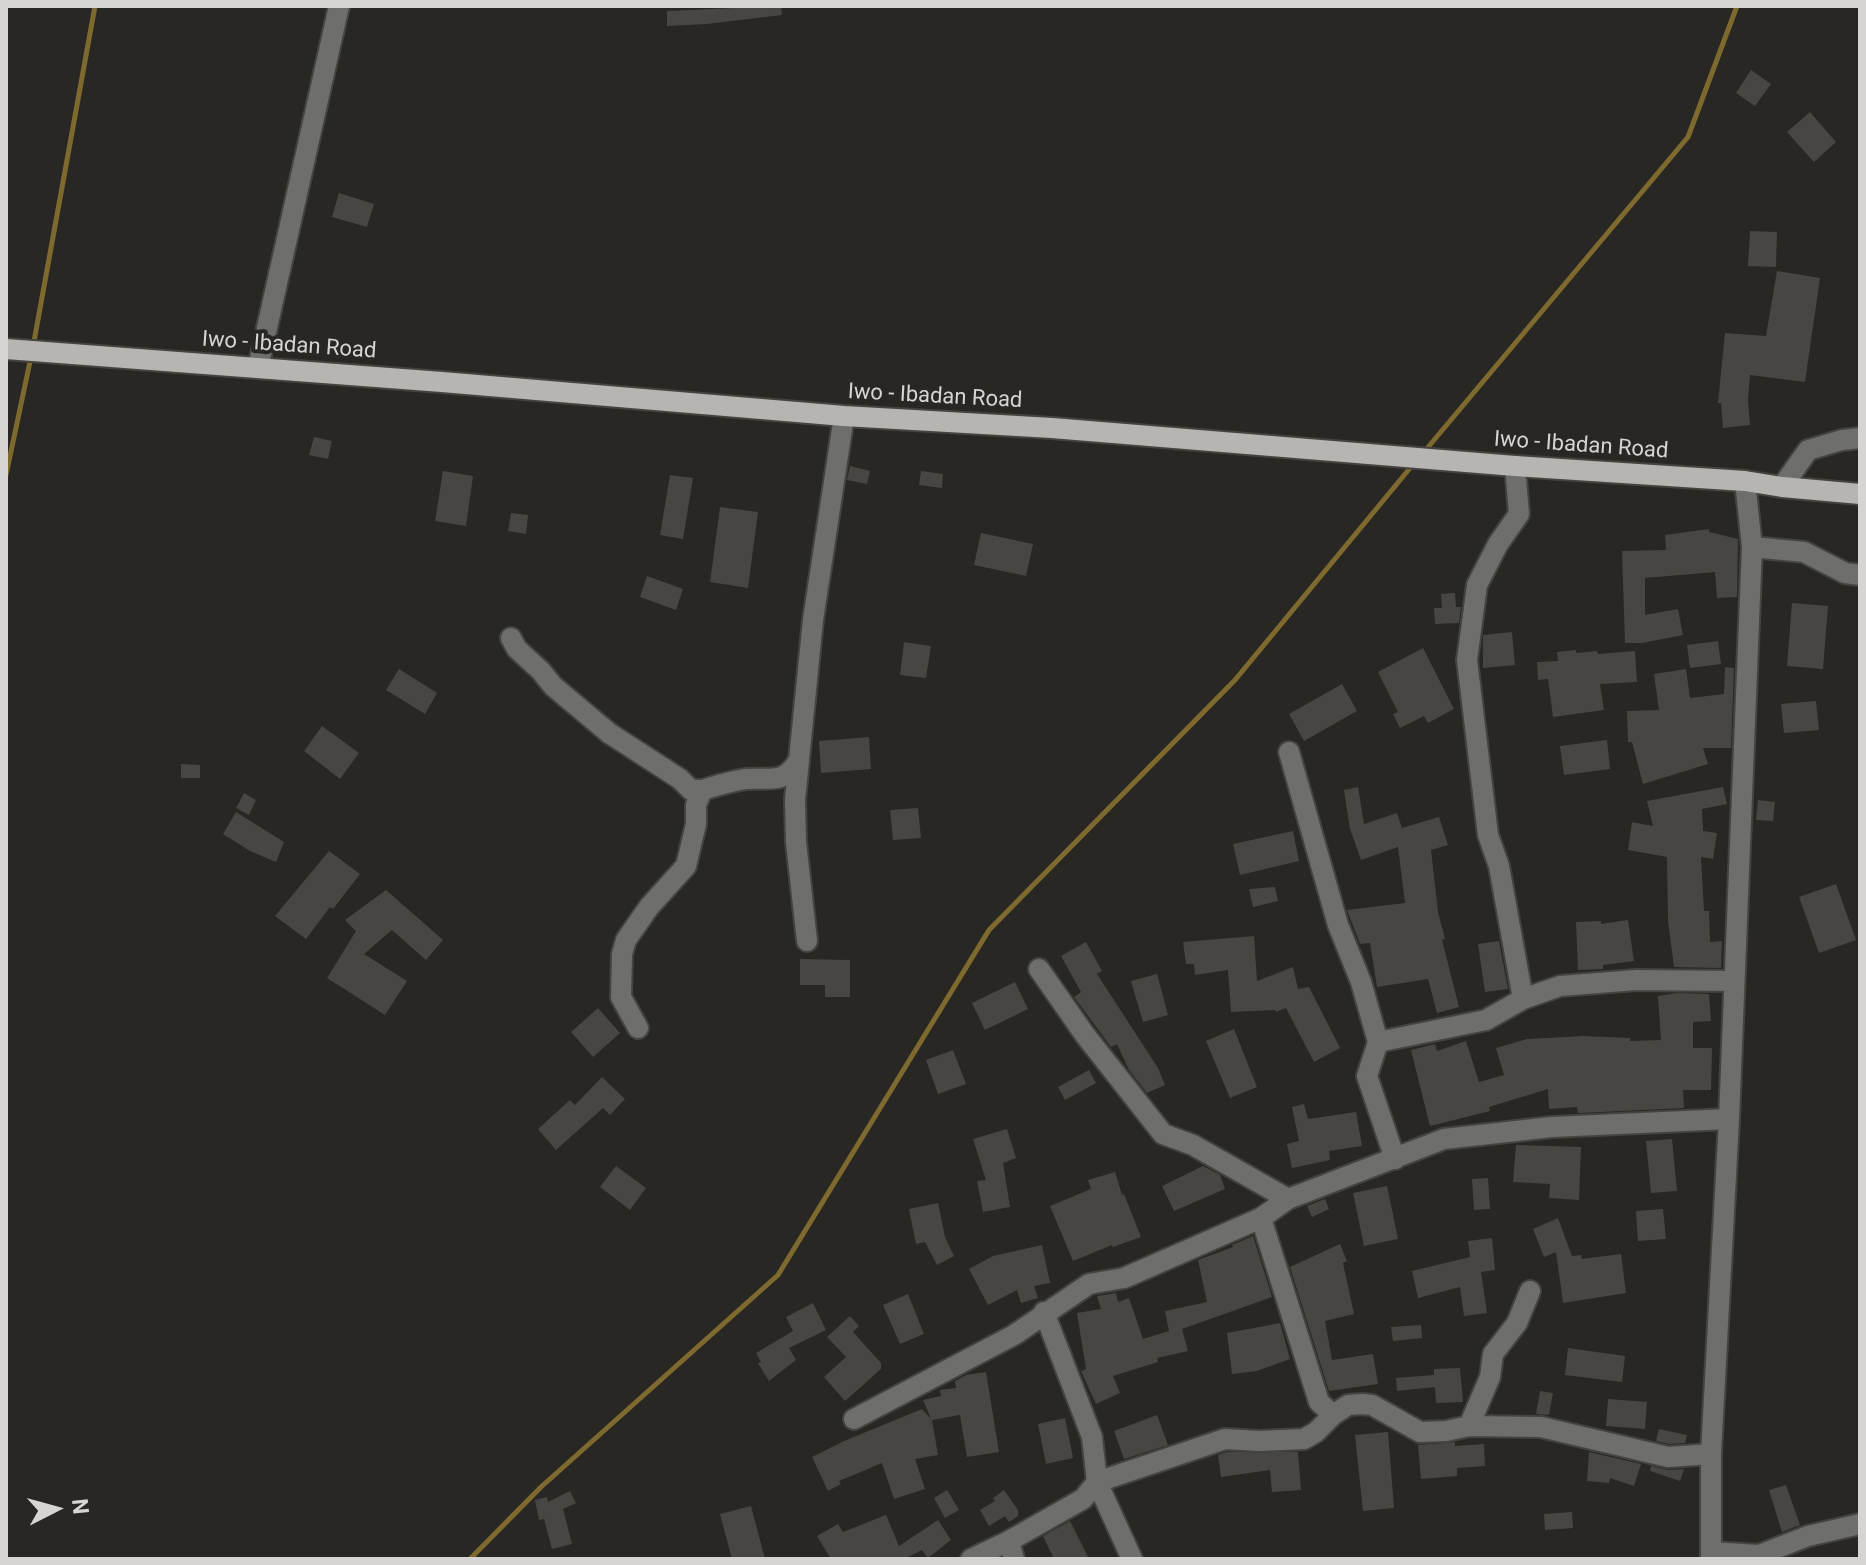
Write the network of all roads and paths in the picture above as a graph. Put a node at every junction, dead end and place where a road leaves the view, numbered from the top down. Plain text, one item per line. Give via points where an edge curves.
1 (339, 6) edge
2 (6, 349) edge
3 (258, 368) junction
4 (844, 416) junction
5 (1860, 438) edge
6 (1515, 466) junction
7 (1745, 481) junction
8 (1782, 487) junction
9 (1860, 494) edge
10 (1752, 547) junction
11 (1860, 575) edge
12 (511, 638) dead end
13 (1289, 752) dead end
14 (798, 761) junction
15 (702, 790) junction
16 (807, 941) dead end
17 (1039, 969) dead end
18 (1733, 981) junction
19 (1523, 999) junction
20 (638, 1028) dead end
21 (1378, 1042) junction
22 (1729, 1119) junction
23 (1395, 1159) junction
24 (1288, 1199) junction
25 (1261, 1218) junction
26 (1530, 1291) dead end
27 (1044, 1312) junction
28 (1333, 1415) junction
29 (854, 1419) dead end
30 (1469, 1426) junction
31 (1711, 1454) junction
32 (1097, 1482) junction
33 (1860, 1524) edge
34 (1012, 1550) edge
35 (1711, 1555) edge
36 (971, 1559) edge
37 (1132, 1559) edge

1 - 3 street
2 - 3 main road, Iwo - Ibadan Road
3 - 4 main road, Iwo - Ibadan Road
4 - 6 main road, Iwo - Ibadan Road
4 - 14 street
5 - 8 street via 1808,450
6 - 7 main road, Iwo - Ibadan Road
6 - 19 street via 1519,514 1477,585 1467,660 1488,835 1499,866
7 - 8 main road, Iwo - Ibadan Road
7 - 10 street
8 - 9 main road, Iwo - Ibadan Road
10 - 11 street via 1804,552
10 - 18 street
12 - 15 street via 553,686 609,733 691,790
13 - 21 street
14 - 15 street via 780,778 747,779
14 - 16 street via 796,842
15 - 20 street via 686,866 649,907 622,954 621,997
17 - 24 street via 1163,1134 1193,1145
18 - 19 street via 1597,982 1560,986
18 - 22 street
19 - 21 street via 1486,1020
21 - 23 street via 1367,1076
22 - 23 street via 1468,1136 1444,1139
22 - 31 street
23 - 24 street
24 - 25 street
25 - 27 street via 1124,1278 1089,1284
25 - 28 street via 1319,1402
26 - 30 street via 1517,1323 1493,1354 1490,1377
27 - 29 street via 1014,1335
27 - 32 street via 1092,1437
28 - 30 street via 1348,1405 1362,1404 1420,1432
28 - 32 street via 1304,1439 1225,1439
30 - 31 street via 1541,1427 1668,1457
31 - 35 street
32 - 34 street via 1083,1499
32 - 37 street
33 - 35 street via 1759,1555
34 - 36 street

